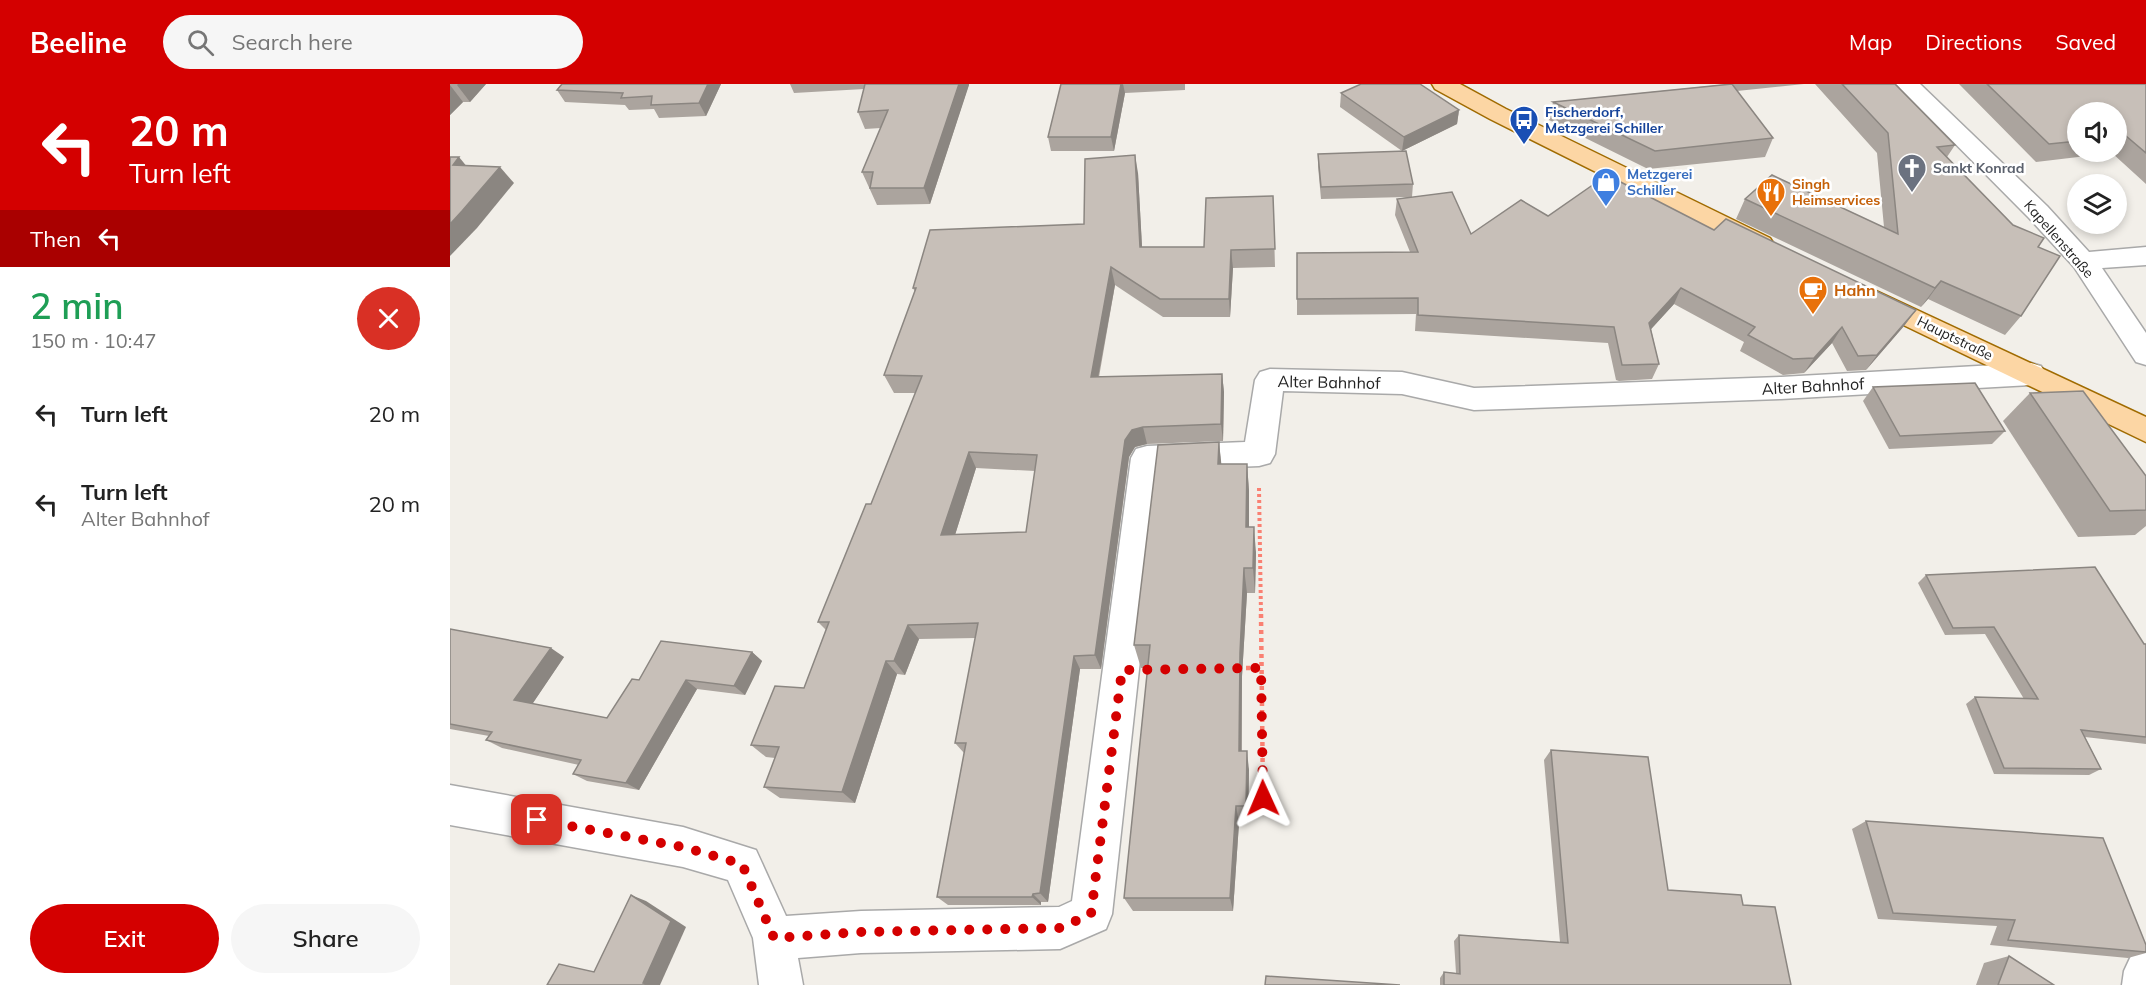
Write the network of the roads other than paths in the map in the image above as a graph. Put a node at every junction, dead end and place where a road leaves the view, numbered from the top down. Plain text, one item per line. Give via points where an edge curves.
1 (1443, 84) edge
2 (1907, 84) edge
3 (1786, 256) edge
4 (2146, 256) edge
5 (2083, 261) junction
6 (1849, 287) edge
7 (2146, 355) edge
8 (2031, 374) junction
9 (2146, 430) edge
10 (450, 805) edge
11 (774, 938) junction
12 (2146, 971) edge
13 (781, 985) edge
14 (2144, 985) edge

1 - 3 main road
2 - 5 street, Kapellenstraße
4 - 5 street
5 - 7 street, Kapellenstraße
6 - 8 main road, Hauptstraße
8 - 9 main road, Hauptstraße
8 - 11 street, Alter Bahnhof via 1474,399 1402,383 1270,380 1259,454 1148,458 1091,914 1060,928
10 - 11 street via 683,847 742,864
11 - 13 street
12 - 14 street

